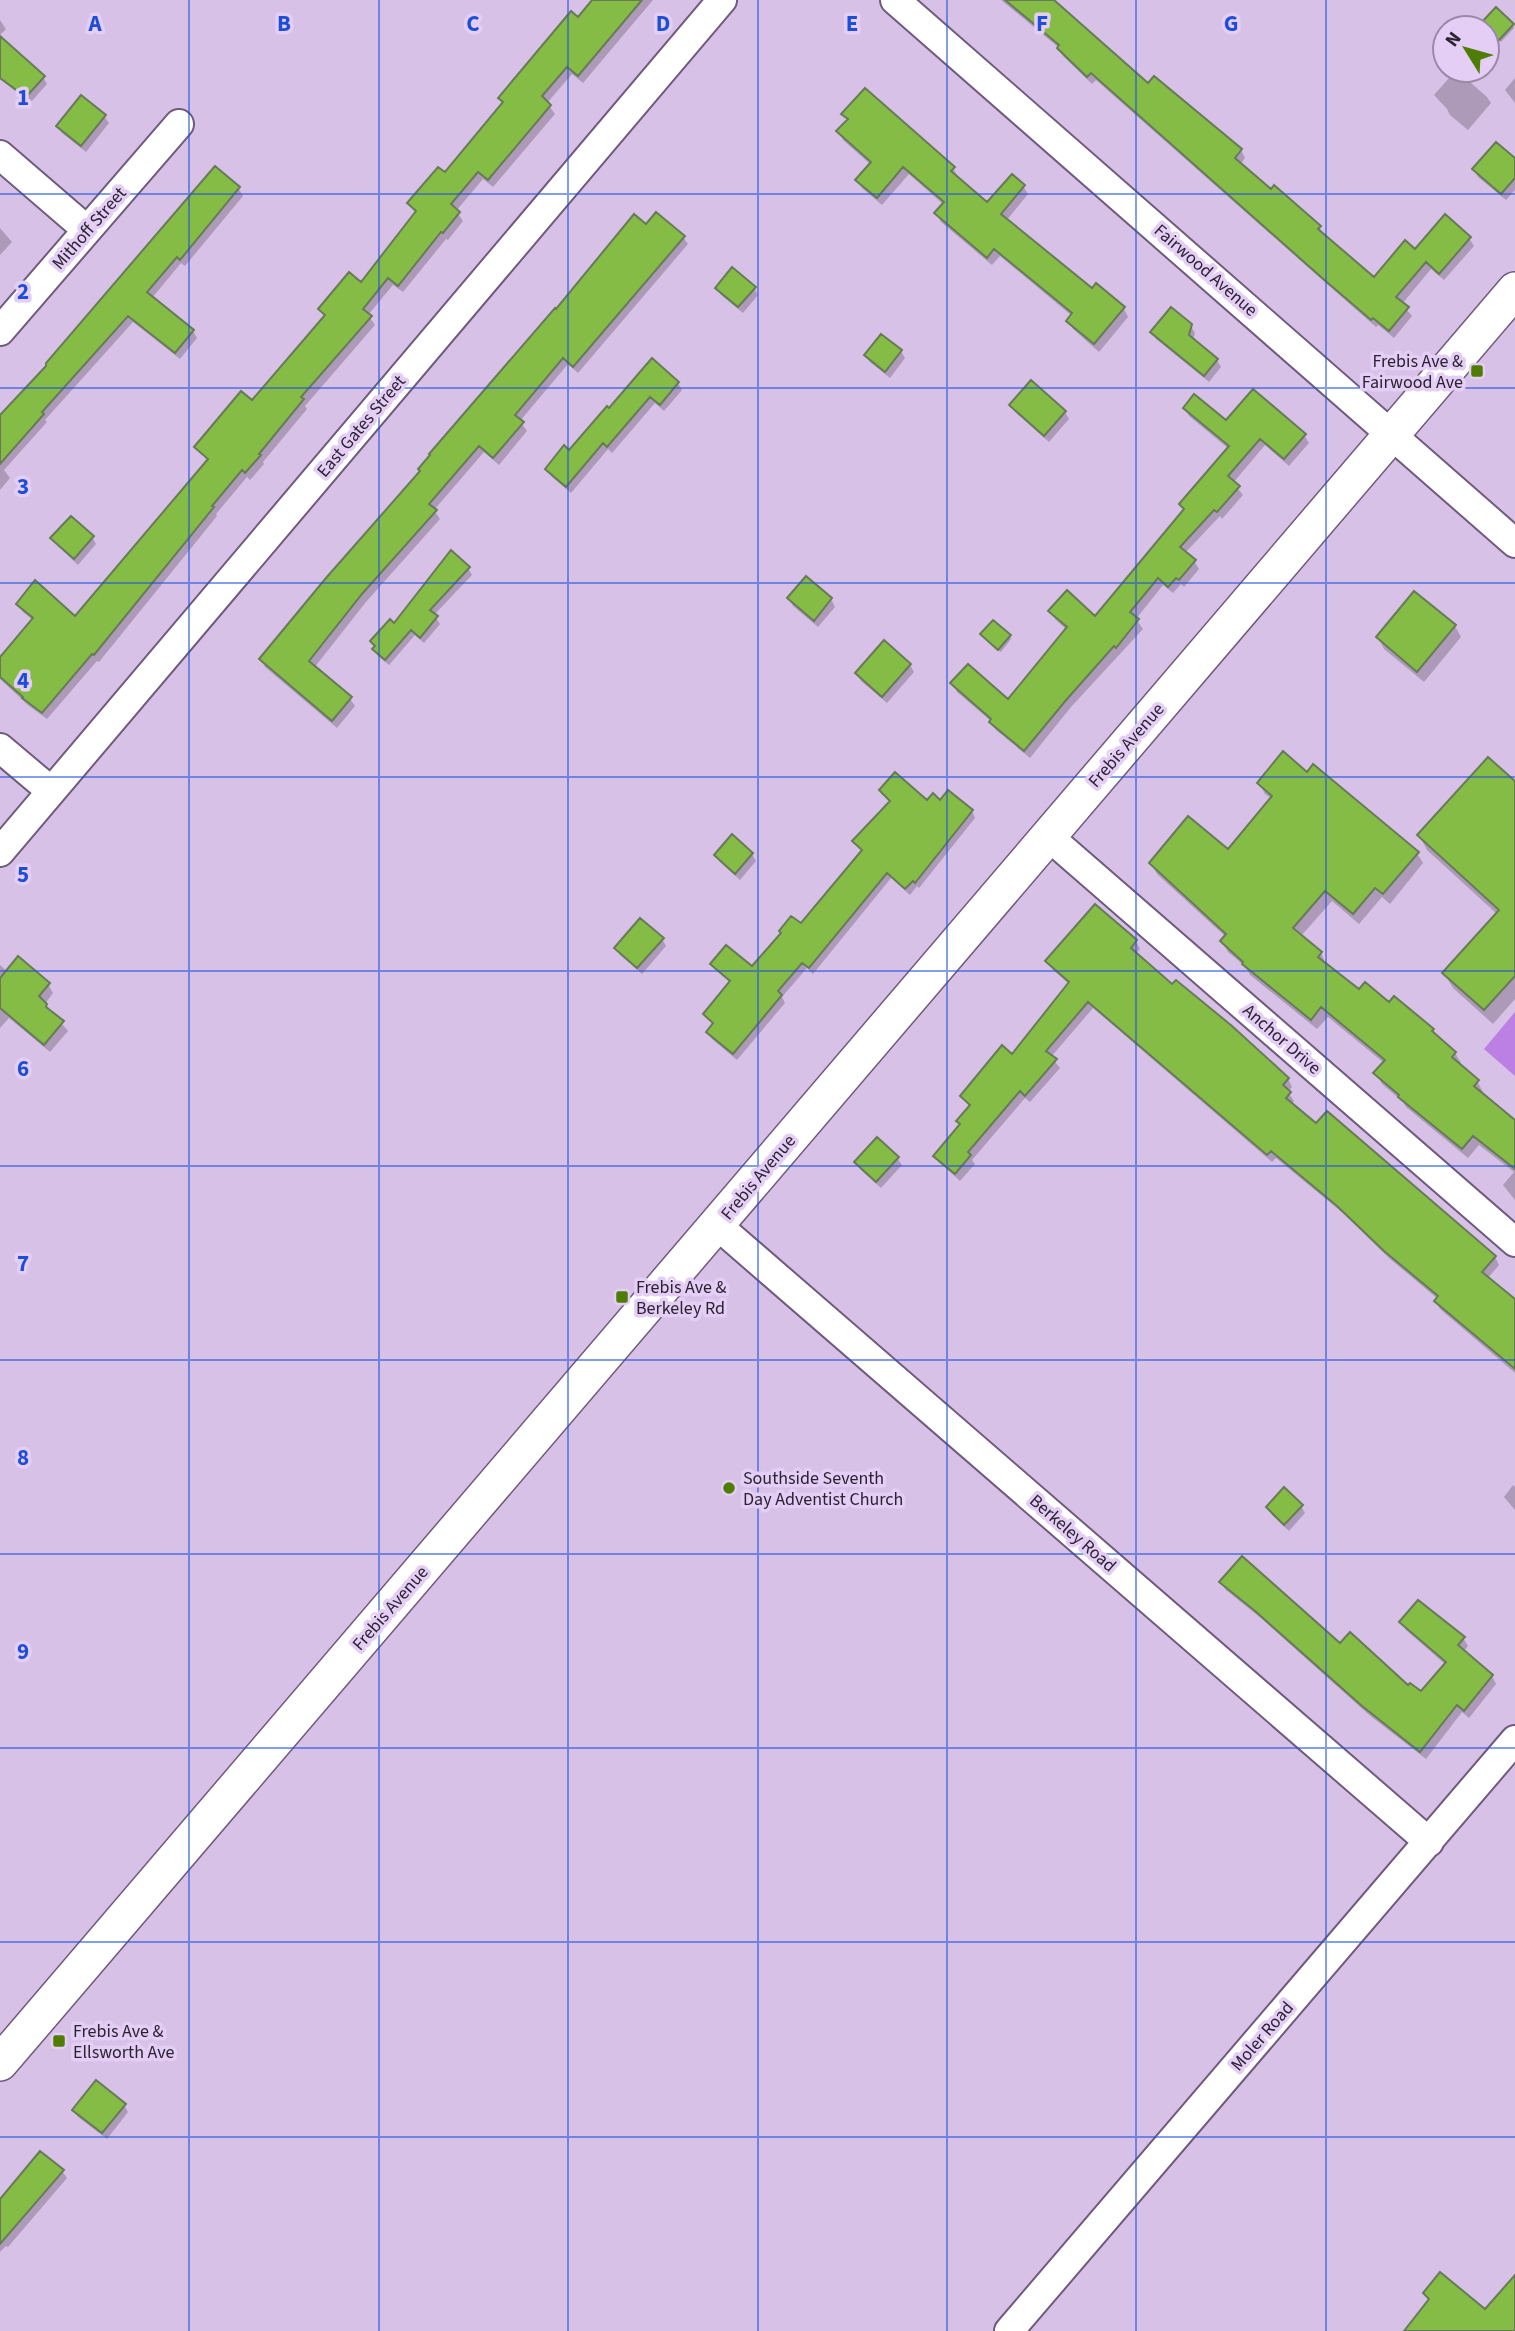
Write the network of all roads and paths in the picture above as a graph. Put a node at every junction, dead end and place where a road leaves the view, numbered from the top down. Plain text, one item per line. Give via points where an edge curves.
1 (722, 0) edge
2 (895, 0) edge
3 (178, 124) dead end
4 (0, 155) edge
5 (87, 230) junction
6 (1515, 290) edge
7 (0, 331) edge
8 (1391, 435) junction
9 (1515, 543) edge
10 (0, 748) edge
11 (51, 792) junction
12 (1048, 836) junction
13 (0, 852) edge
14 (717, 1225) junction
15 (1515, 1242) edge
16 (1515, 1740) edge
17 (1429, 1842) junction
18 (0, 2063) edge
19 (1009, 2331) edge

1 - 11 street, East Gates Street
2 - 8 street, Fairwood Avenue
3 - 5 street, Mithoff Street
4 - 5 street
5 - 7 street, Mithoff Street
6 - 8 main road, Frebis Avenue
8 - 9 street, Fairwood Avenue
8 - 12 main road, Frebis Avenue
10 - 11 street
11 - 13 street, East Gates Street
12 - 14 main road, Frebis Avenue
12 - 15 street, Anchor Drive
14 - 17 street, Berkeley Road
14 - 18 main road, Frebis Avenue
16 - 17 street, Moler Road
17 - 19 street, Moler Road

